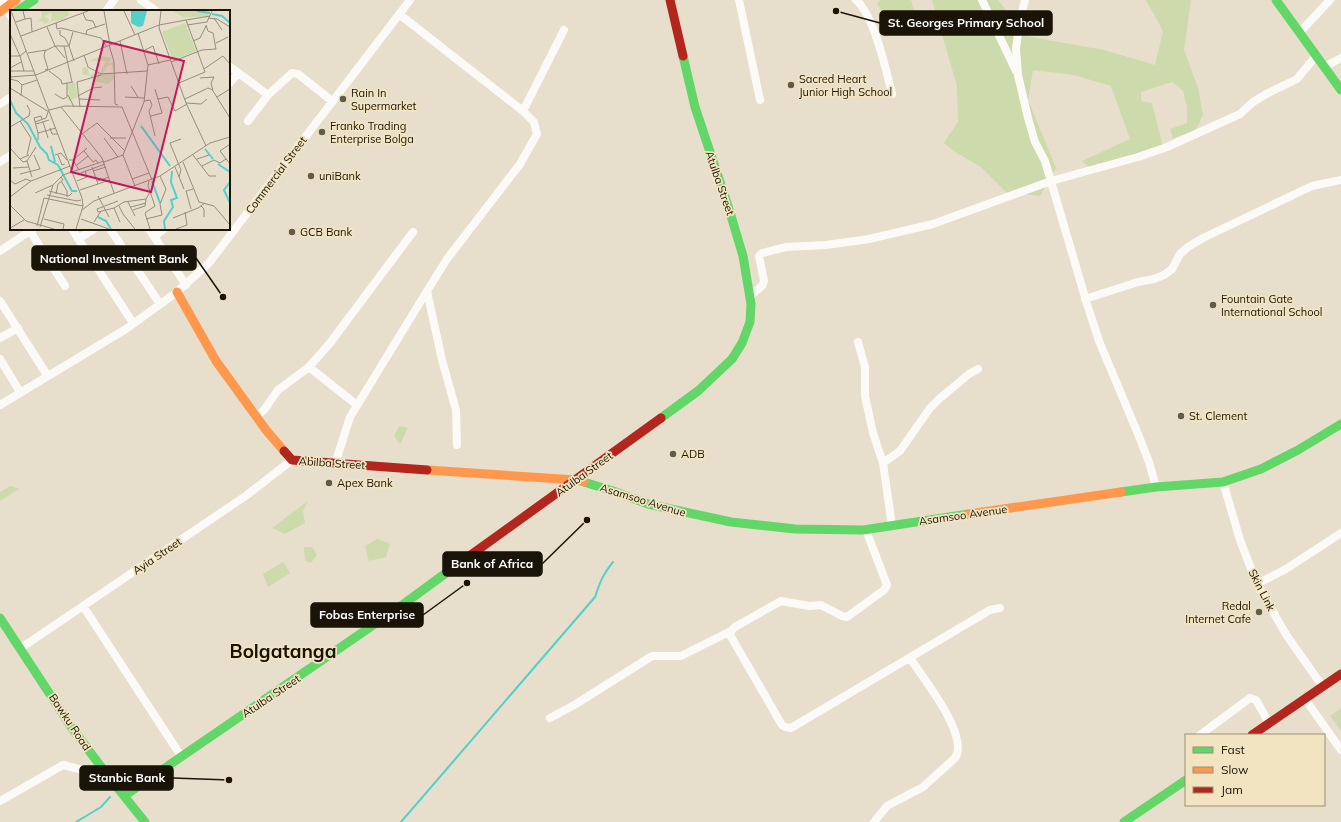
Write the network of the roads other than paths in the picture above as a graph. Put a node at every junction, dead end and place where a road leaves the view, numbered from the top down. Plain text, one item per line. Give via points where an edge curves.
1 (16, 0) edge
2 (34, 0) edge
3 (114, 0) edge
4 (410, 0) edge
5 (670, 0) edge
6 (739, 0) edge
7 (856, 0) edge
8 (982, 0) edge
9 (1025, 0) edge
10 (1276, 0) edge
11 (1330, 0) edge
12 (144, 5) edge
13 (10, 10) edge
14 (107, 10) edge
15 (154, 10) edge
16 (8, 11) edge
17 (399, 14) junction
18 (0, 22) edge
19 (564, 30) dead end
20 (1299, 33) junction
21 (1316, 56) junction
22 (1341, 58) edge
23 (230, 67) edge
24 (1324, 67) junction
25 (238, 73) junction
26 (1018, 75) junction
27 (230, 83) edge
28 (1341, 90) edge
29 (892, 94) dead end
30 (268, 95) junction
31 (10, 97) edge
32 (760, 100) dead end
33 (332, 101) junction
34 (0, 104) edge
35 (523, 111) junction
36 (248, 121) dead end
37 (10, 156) edge
38 (0, 162) edge
39 (1341, 180) edge
40 (1051, 181) junction
41 (32, 230) edge
42 (73, 230) edge
43 (92, 230) edge
44 (111, 230) edge
45 (150, 230) edge
46 (163, 230) edge
47 (413, 232) dead end
48 (154, 237) junction
49 (78, 239) junction
50 (0, 251) edge
51 (186, 285) junction
52 (65, 286) dead end
53 (427, 291) junction
54 (177, 292) junction
55 (750, 296) junction
56 (1085, 299) junction
57 (0, 301) edge
58 (160, 304) junction
59 (133, 324) junction
60 (18, 328) junction
61 (0, 338) edge
62 (858, 342) dead end
63 (0, 359) edge
64 (309, 367) junction
65 (978, 369) dead end
66 (48, 375) junction
67 (20, 392) junction
68 (0, 405) edge
69 (358, 405) junction
70 (257, 416) junction
71 (1341, 424) edge
72 (457, 445) dead end
73 (292, 460) junction
74 (883, 463) junction
75 (335, 464) junction
76 (576, 480) junction
77 (1223, 482) junction
78 (1156, 487) junction
79 (892, 526) junction
80 (866, 530) junction
81 (1341, 533) edge
82 (1258, 584) junction
83 (83, 606) junction
84 (1000, 608) dead end
85 (0, 618) edge
86 (731, 631) junction
87 (21, 648) junction
88 (910, 658) junction
89 (1341, 674) edge
90 (1323, 687) junction
91 (1305, 699) junction
92 (550, 718) dead end
93 (1269, 723) junction
94 (1201, 734) edge
95 (1253, 734) edge
96 (1341, 750) edge
97 (181, 756) junction
98 (103, 770) junction
99 (1185, 781) edge
100 (124, 796) junction
101 (0, 801) edge
102 (145, 822) edge
103 (874, 822) edge
104 (1124, 822) edge

1 - 16 main road
2 - 13 main road
3 - 14 street
4 - 17 street, Commercial Street
5 - 55 main road, Atulba Street via 695,107 743,256
6 - 32 street
7 - 29 street via 861,4 875,31
8 - 26 street
9 - 26 street via 1018,25
10 - 20 main road
11 - 20 street
12 - 15 street
16 - 18 main road
17 - 33 street, Commercial Street
17 - 35 street
19 - 35 street
20 - 21 main road
21 - 24 main road
21 - 40 street via 1297,79 1253,102 1240,114 1167,147
22 - 24 street
23 - 25 street
24 - 28 main road
25 - 27 street
25 - 30 street
26 - 40 street via 1035,142 1045,161
30 - 33 street via 292,73 298,74
30 - 36 street
31 - 34 street
33 - 51 street, Commercial Street via 224,245
35 - 53 street via 534,122 537,134 520,164 447,259
37 - 38 street
39 - 56 street via 1312,186 1203,238 1180,254 1172,269 1164,275
40 - 55 street via 932,224 869,239 762,253 759,256 764,281
40 - 56 street
41 - 50 street
41 - 52 street
42 - 49 street
43 - 49 street
44 - 58 street
45 - 48 street
46 - 48 street
47 - 64 street
48 - 51 street
49 - 59 street
51 - 54 street, Commercial Street
53 - 69 street
53 - 72 street via 456,410
54 - 58 street, Commercial Street
54 - 70 main road, Abilba Street via 216,361
55 - 76 main road, Atulba Street via 750,322 732,359 698,391
56 - 78 street via 1099,341 1149,462
57 - 60 street
58 - 59 street, Commercial Street
59 - 66 street, Commercial Street
60 - 61 street
60 - 66 street
62 - 74 street via 865,367 865,396
63 - 67 street
64 - 69 street
64 - 70 street via 278,390
65 - 74 street via 939,399 900,451
66 - 67 street, Commercial Street
67 - 68 street, Commercial Street
69 - 75 street via 348,423
70 - 73 main road, Abilba Street
71 - 77 main road, Asamsoo Avenue via 1261,469
73 - 75 main road, Abilba Street
73 - 83 street, Ayia Street via 247,495
74 - 79 street
75 - 76 main road, Abilba Street
76 - 80 main road, Asamsoo Avenue via 648,504 731,522 795,529
76 - 97 main road, Atulba Street via 401,606
77 - 78 main road, Asamsoo Avenue
77 - 82 street, Skin Link via 1240,540
78 - 79 main road, Asamsoo Avenue
79 - 80 main road, Asamsoo Avenue
80 - 86 street via 886,581 884,590 847,617 821,605 809,606 781,601
81 - 82 street
82 - 90 street, Skin Link via 1287,636
83 - 87 street, Ayia Street
83 - 97 street
84 - 88 street via 990,610
85 - 87 main road, Bawku Road
86 - 88 street via 730,636 782,725 788,728 795,727
86 - 92 street via 681,656 652,656
87 - 98 main road, Bawku Road via 71,727
88 - 103 street via 950,718 958,752 955,758 923,787 893,802
89 - 90 main road
90 - 91 main road
91 - 93 main road
91 - 96 street
93 - 94 street via 1256,700 1250,698
93 - 95 main road
97 - 100 main road, Atulba Street
98 - 100 main road, Bawku Road
98 - 101 street via 95,773 63,765
99 - 104 main road
100 - 102 main road, Bawku Road

